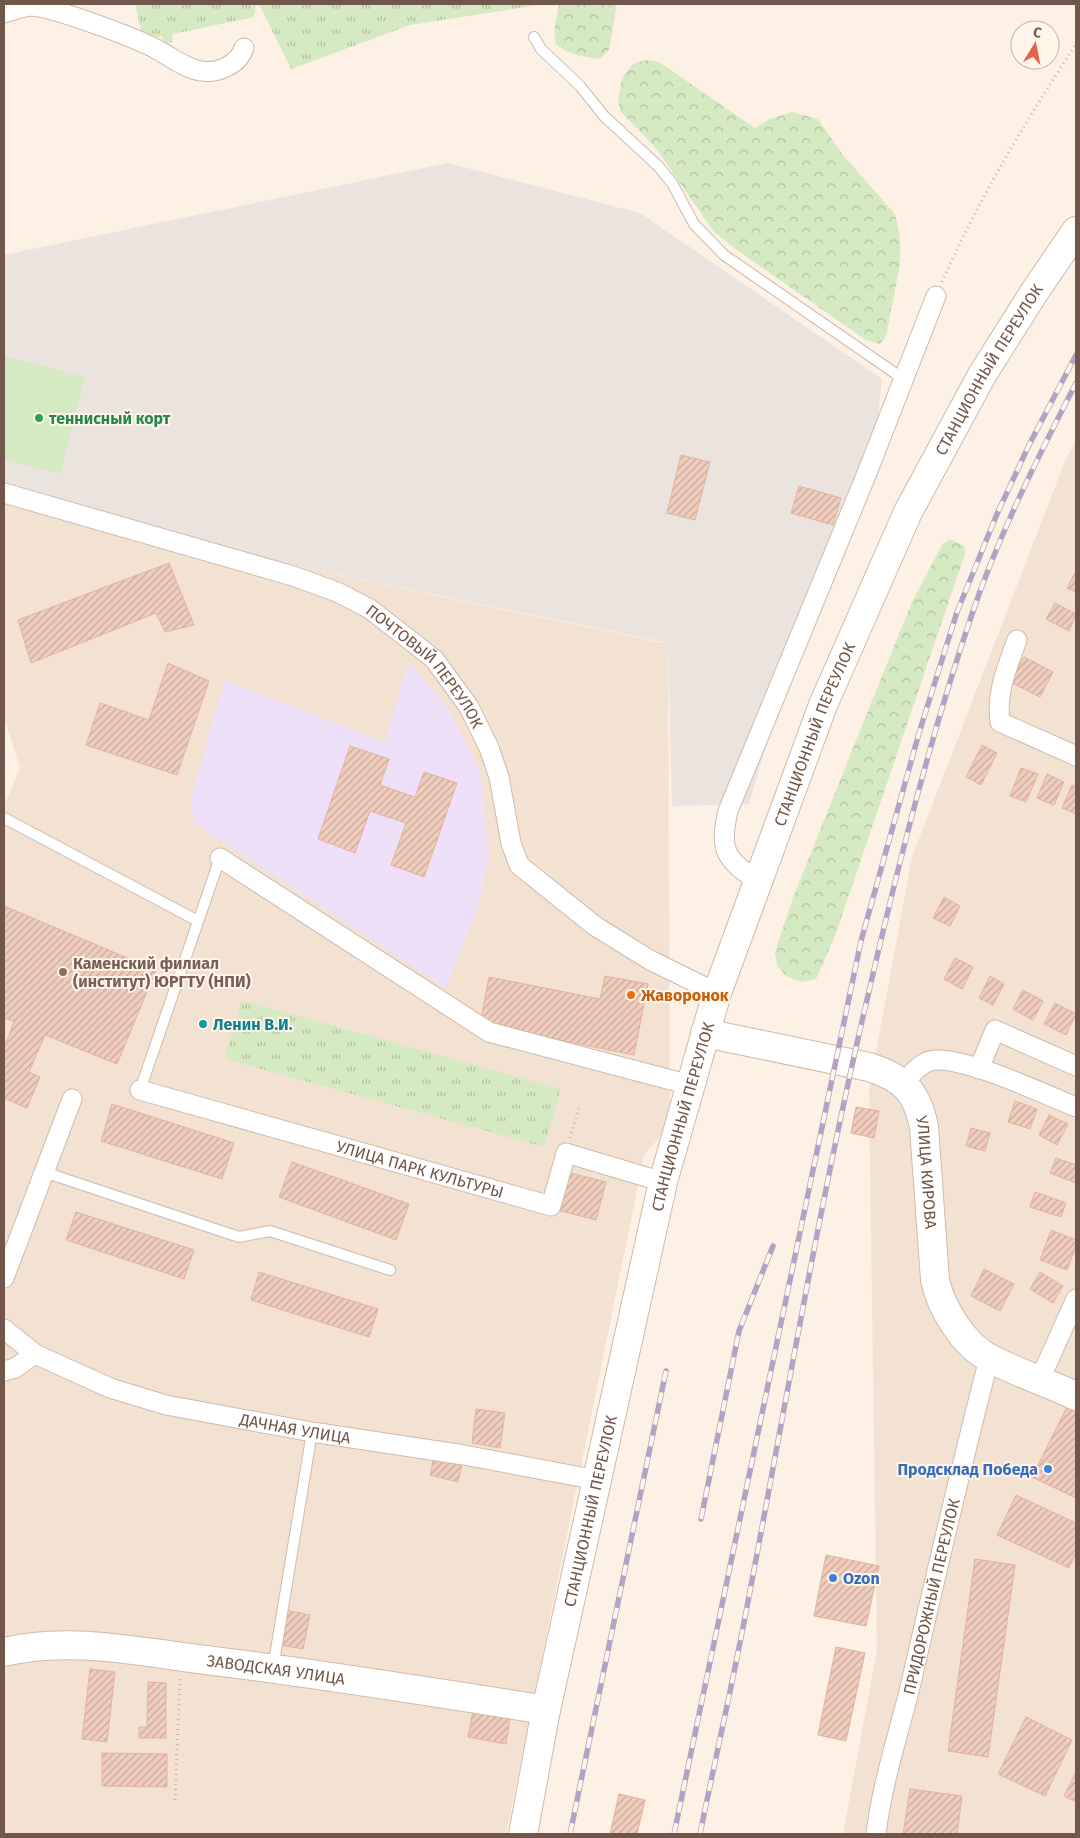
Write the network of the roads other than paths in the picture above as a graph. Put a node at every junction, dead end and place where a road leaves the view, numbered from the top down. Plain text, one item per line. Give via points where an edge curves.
1 (4, 13) edge
2 (534, 37) dead end
3 (244, 48) dead end
4 (1076, 230) edge
5 (936, 296) road end
6 (902, 378) junction
7 (4, 493) edge
8 (1017, 640) dead end
9 (1076, 756) edge
10 (4, 818) edge
11 (220, 858) joint
12 (757, 880) junction
13 (198, 921) junction
14 (717, 993) junction
15 (705, 1034) junction
16 (1076, 1066) edge
17 (979, 1069) junction
18 (904, 1083) junction
19 (690, 1086) junction
20 (140, 1090) joint
21 (72, 1098) dead end
22 (1076, 1107) edge
23 (44, 1172) junction
24 (663, 1182) junction
25 (390, 1270) dead end
26 (4, 1278) edge
27 (1076, 1299) edge
28 (4, 1329) edge
29 (35, 1354) junction
30 (989, 1359) junction
31 (4, 1371) edge
32 (1040, 1379) junction
33 (1076, 1396) edge
34 (312, 1432) junction
35 (598, 1480) junction
36 (4, 1652) edge
37 (273, 1669) junction
38 (546, 1710) junction
39 (524, 1834) edge
40 (876, 1834) edge

1 - 3 street via 28,6 48,9 154,48 192,69 202,71 231,65
2 - 6 lane via 541,49 580,86 604,116 658,166 672,183 694,224 724,255
4 - 12 main road, СТАНЦИОННЫЙ ПЕРЕУЛОК via 982,375 908,512 823,705
5 - 6 street
6 - 12 street via 863,482 728,811 724,849 737,867
7 - 14 street, ПОЧТОВЫЙ ПЕРЕУЛОК via 293,576 337,592 370,610 434,659 469,707 499,777 518,865 595,926 650,960
8 - 9 street via 1001,683 1000,722
10 - 13 lane
11 - 13 lane
11 - 19 street via 489,1032
12 - 14 main road, СТАНЦИОННЫЙ ПЕРЕУЛОК
13 - 20 lane
14 - 15 main road, СТАНЦИОННЫЙ ПЕРЕУЛОК
15 - 18 main road, УЛИЦА КИРОВА via 869,1067 892,1074
15 - 19 main road, СТАНЦИОННЫЙ ПЕРЕУЛОК
16 - 17 street via 995,1030
17 - 18 street via 942,1060 929,1061 917,1068
17 - 22 street
18 - 30 main road, УЛИЦА КИРОВА via 920,1109 924,1127 939,1298 957,1328
19 - 24 main road, СТАНЦИОННЫЙ ПЕРЕУЛОК
20 - 24 street, УЛИЦА ПАРК КУЛЬТУРЫ via 551,1206 566,1153
21 - 23 street
23 - 25 lane via 239,1236 270,1231
23 - 26 street
24 - 35 main road, СТАНЦИОННЫЙ ПЕРЕУЛОК
27 - 32 street
28 - 29 street, ДАЧНАЯ УЛИЦА
29 - 31 street via 15,1368
29 - 34 street, ДАЧНАЯ УЛИЦА via 110,1388 166,1405
30 - 32 main road, УЛИЦА КИРОВА
30 - 40 street, ПРИДОРОЖНЫЙ ПЕРЕУЛОК via 880,1802
32 - 33 main road, УЛИЦА КИРОВА
34 - 35 street, ДАЧНАЯ УЛИЦА
34 - 37 lane
35 - 38 main road, СТАНЦИОННЫЙ ПЕРЕУЛОК
36 - 37 main road, ЗАВОДСКАЯ УЛИЦА via 38,1645 76,1645
37 - 38 main road, ЗАВОДСКАЯ УЛИЦА
38 - 39 main road, СТАНЦИОННЫЙ ПЕРЕУЛОК

